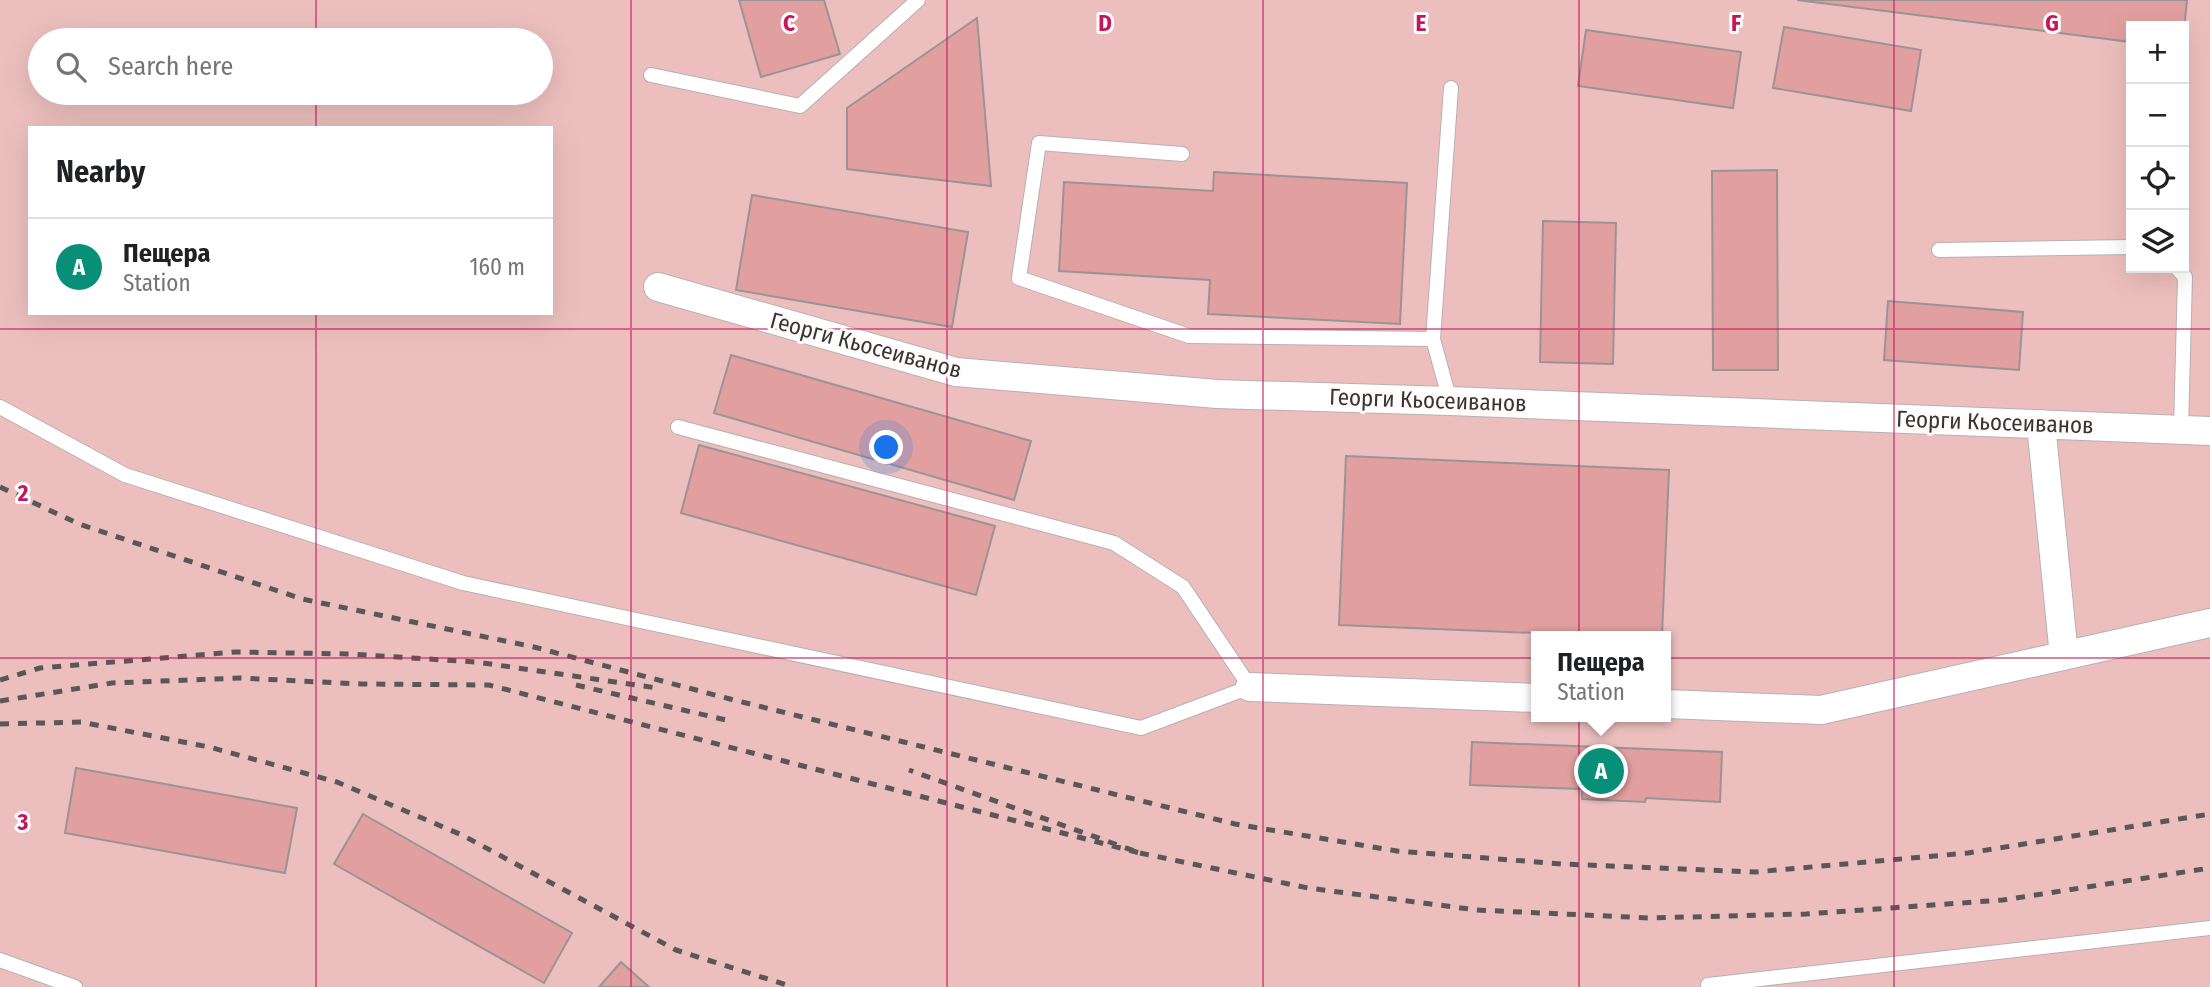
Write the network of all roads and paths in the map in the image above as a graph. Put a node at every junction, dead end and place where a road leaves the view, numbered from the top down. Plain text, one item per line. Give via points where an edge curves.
1 (918, 0) edge
2 (651, 75) dead end
3 (1451, 88) dead end
4 (1182, 154) dead end
5 (2126, 247) edge
6 (1939, 250) dead end
7 (2181, 273) edge
8 (659, 287) dead end
9 (1433, 340) junction
10 (1450, 401) junction
11 (0, 407) edge
12 (2041, 424) junction
13 (678, 427) dead end
14 (2181, 429) junction
15 (2210, 431) edge
16 (2210, 623) edge
17 (2064, 656) junction
18 (1250, 687) junction
19 (1531, 698) edge
20 (1671, 704) edge
21 (2210, 928) edge
22 (0, 960) edge
23 (1708, 985) edge
24 (75, 987) edge

1 - 2 lane via 800,106
3 - 9 lane
4 - 9 lane via 1040,143 1019,278 1189,336
5 - 6 lane
7 - 14 lane via 2185,277
8 - 10 street, Георги Кьосеиванов via 956,372 1217,394
9 - 10 lane
10 - 12 street, Георги Кьосеиванов
11 - 18 lane via 125,475 463,583 1140,727
12 - 14 street, Георги Кьосеиванов
12 - 17 street
13 - 18 lane via 1114,544 1183,587
14 - 15 street, Георги Кьосеиванов
16 - 17 street
17 - 20 street via 1821,710
18 - 19 street
21 - 23 lane
22 - 24 lane

